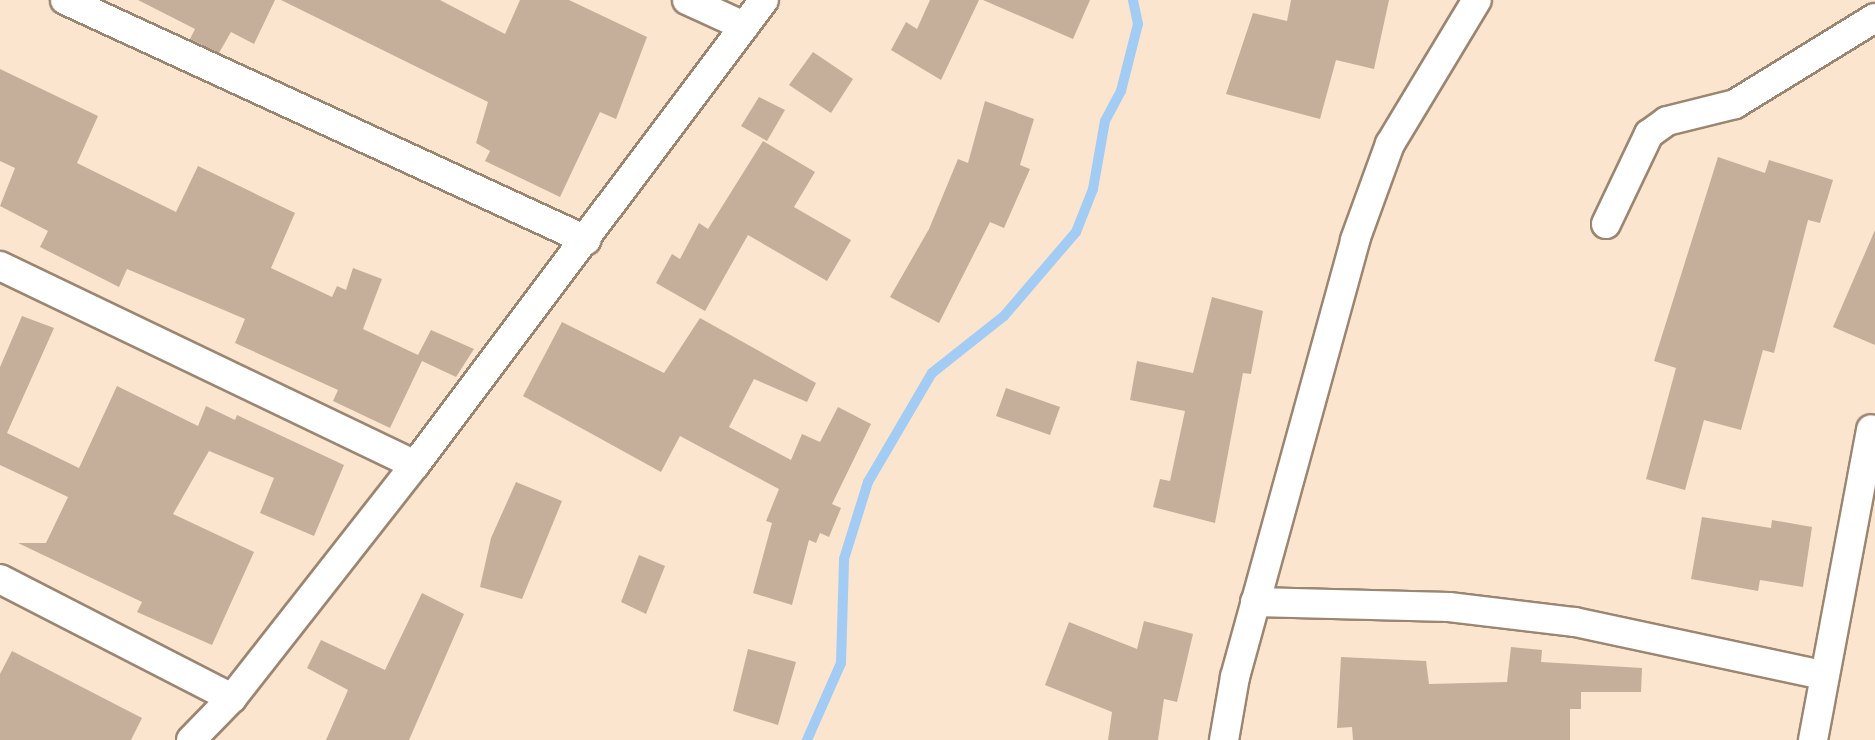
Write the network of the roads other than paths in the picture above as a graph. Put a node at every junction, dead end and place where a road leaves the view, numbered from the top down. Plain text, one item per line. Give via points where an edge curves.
1 (65, 0) edge
2 (687, 0) edge
3 (764, 0) edge
4 (1478, 0) edge
5 (1875, 18) edge
6 (744, 26) junction
7 (1606, 224) dead end
8 (586, 240) junction
9 (0, 266) edge
10 (1870, 429) dead end
11 (415, 465) junction
12 (0, 579) edge
13 (1255, 602) junction
14 (1823, 675) junction
15 (232, 698) junction
16 (191, 740) edge
17 (1224, 740) edge
18 (1813, 740) edge

1 - 8 street
2 - 6 street
3 - 6 street
4 - 13 street via 1390,144 1355,240
5 - 7 street via 1735,104 1667,121 1649,134
6 - 8 street
8 - 11 street
9 - 11 street
10 - 14 street via 1855,536
11 - 15 street
12 - 15 street
13 - 14 street via 1449,607 1563,621
13 - 17 street
14 - 18 street
15 - 16 street

